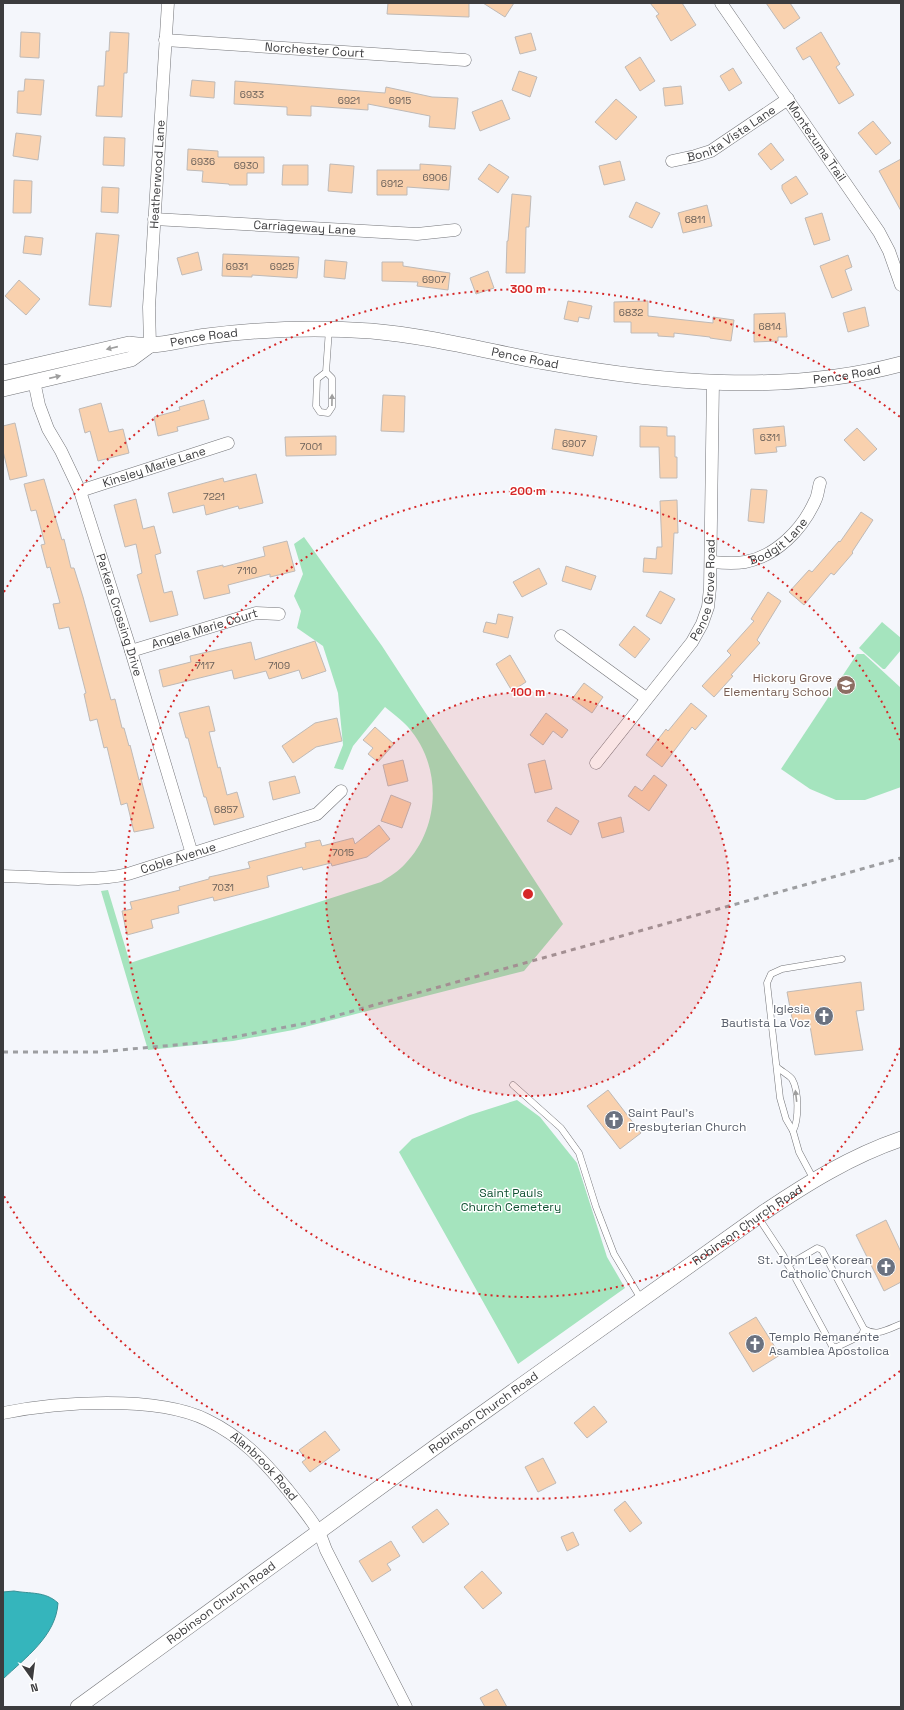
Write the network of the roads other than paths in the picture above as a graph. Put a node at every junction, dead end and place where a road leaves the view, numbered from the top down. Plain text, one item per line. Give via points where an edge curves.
1 (168, 3) edge
2 (721, 3) edge
3 (165, 40) junction
4 (465, 60) dead end
5 (788, 99) junction
6 (672, 160) dead end
7 (154, 219) junction
8 (455, 230) dead end
9 (901, 285) edge
10 (329, 329) junction
11 (150, 346) junction
12 (901, 364) edge
13 (326, 372) junction
14 (3, 373) edge
15 (34, 381) junction
16 (712, 382) junction
17 (3, 389) edge
18 (228, 444) dead end
19 (820, 483) dead end
20 (80, 492) junction
21 (711, 562) junction
22 (279, 614) dead end
23 (561, 636) dead end
24 (131, 651) junction
25 (646, 698) junction
26 (596, 763) dead end
27 (341, 791) dead end
28 (192, 854) junction
29 (3, 876) edge
30 (842, 959) dead end
31 (777, 1068) junction
32 (513, 1085) dead end
33 (793, 1131) junction
34 (901, 1139) edge
35 (814, 1180) junction
36 (758, 1217) junction
37 (788, 1265) junction
38 (641, 1301) junction
39 (901, 1324) edge
40 (864, 1329) junction
41 (3, 1413) edge
42 (319, 1532) junction
43 (78, 1707) edge
44 (406, 1707) edge

1 - 3 street, Heatherwood Lane
2 - 5 street, Montezuma Trail
3 - 4 street, Norchester Court
3 - 7 street, Heatherwood Lane
5 - 6 street, Bonita Vista Lane via 711,151
5 - 9 street, Montezuma Trail via 879,232
7 - 8 street, Carriageway Lane via 417,234
7 - 11 street, Heatherwood Lane via 149,307
10 - 11 street, Pence Road via 261,330 205,336
10 - 13 lane
10 - 16 street, Pence Road via 407,336 544,362 655,378
11 -> 14 street, Pence Road via 129,344
15 -> 11 street, Pence Road via 131,359
12 - 16 street, Pence Road via 835,377 767,383
13 -> 13 lane via 317,379 316,406 320,412 328,412 332,407 332,378
15 - 17 street, Pence Road
15 - 20 street, Parkers Crossing Drive via 48,429 65,457
16 - 21 street, Pence Grove Road
18 - 20 street, Kinsley Marie Lane
19 - 21 street, Bodgit Lane via 816,500 807,515 782,545 758,559 729,564
20 - 24 street, Parkers Crossing Drive
21 - 25 street, Pence Grove Road via 708,607 702,624 692,642
22 - 24 street, Angela Marie Court via 256,612
23 - 25 street
24 - 28 street, Parkers Crossing Drive
25 - 26 street, Pence Grove Road
27 - 28 street, Coble Avenue via 317,814
28 - 29 street, Coble Avenue via 109,878
30 - 31 lane via 782,969 771,974 767,983
31 - 33 lane via 780,1098 786,1119
33 -> 31 lane via 797,1124 798,1111 795,1089 792,1079
32 - 38 lane via 561,1128 579,1153 614,1254
33 - 35 lane via 799,1152
34 - 35 street, Robinson Church Road via 862,1154
35 - 36 street, Robinson Church Road
36 - 37 lane
36 - 38 street, Robinson Church Road
37 - 40 lane via 817,1248 822,1250
37 - 40 lane via 832,1346 837,1347 862,1335
38 - 42 street, Robinson Church Road
39 - 40 lane via 879,1333
41 - 42 street, Alanbrook Road via 20,1409 135,1403 172,1408 206,1419 236,1437 260,1456
42 - 43 street, Robinson Church Road
42 - 44 street, Alanbrook Road

